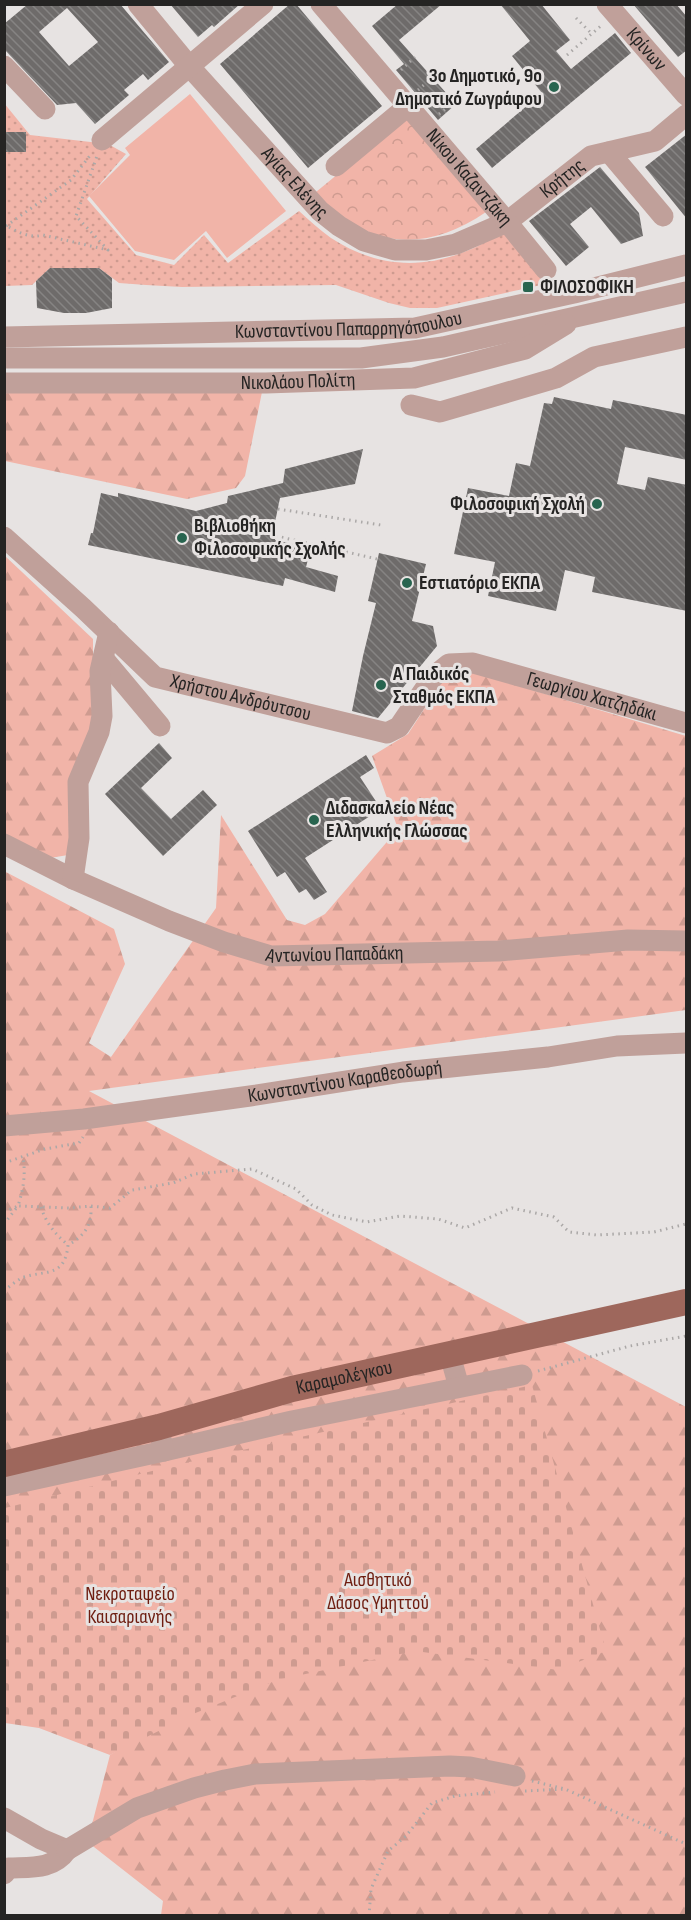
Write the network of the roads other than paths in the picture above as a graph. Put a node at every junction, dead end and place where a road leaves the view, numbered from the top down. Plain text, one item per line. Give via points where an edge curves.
1 (138, 4) edge
2 (263, 4) edge
3 (321, 4) edge
4 (611, 9) edge
5 (4, 66) edge
6 (189, 66) junction
7 (687, 95) edge
8 (412, 98) junction
9 (45, 109) dead end
10 (687, 116) edge
11 (102, 140) road end
12 (609, 152) junction
13 (336, 166) dead end
14 (663, 216) dead end
15 (507, 222) junction
16 (687, 265) edge
17 (546, 270) dead end
18 (687, 292) edge
19 (574, 293) junction
20 (579, 315) junction
21 (4, 337) edge
22 (687, 337) edge
23 (4, 357) edge
24 (4, 383) edge
25 (411, 405) dead end
26 (4, 537) edge
27 (109, 632) junction
28 (103, 658) junction
29 (687, 723) edge
30 (160, 726) dead end
31 (387, 733) joint
32 (4, 844) edge
33 (73, 879) junction
34 (687, 941) edge
35 (687, 1043) edge
36 (4, 1126) edge
37 (687, 1302) edge
38 (450, 1355) junction
39 (522, 1375) road end
40 (459, 1387) junction
41 (162, 1439) junction
42 (4, 1464) edge
43 (4, 1486) edge
44 (519, 1783) road end
45 (4, 1818) edge
46 (67, 1850) junction
47 (4, 1874) edge

1 - 6 street, Αγίας Ελένης
2 - 6 street
3 - 8 street, Νίκου Καζαντζάκη
4 - 7 street, Κρίνων
5 - 9 street
6 - 11 street
6 - 15 street, Αγίας Ελένης via 320,211 364,241 395,250 426,250 456,244
8 - 13 street
8 - 15 street, Νίκου Καζαντζάκη
10 - 12 street, Κρήτης via 656,141
12 - 14 street
12 - 15 street, Κρήτης via 591,156
15 - 17 street, Νίκου Καζαντζάκη
16 - 19 street, Κωνσταντίνου Παπαρρηγόπουλου
18 - 20 street, Κωνσταντίνου Παπαρρηγόπουλου
19 - 20 street
19 - 21 street, Κωνσταντίνου Παπαρρηγόπουλου via 415,328
20 - 23 street, Κωνσταντίνου Παπαρρηγόπουλου via 443,347 361,358
20 - 24 street, Νικολάου Πολίτη via 525,349 414,378 266,383
22 - 25 street via 594,357 556,378 440,411
26 - 27 street, Χρήστου Ανδρόυτσου
27 - 28 street
27 - 31 street, Χρήστου Ανδρόυτσου via 155,676
28 - 30 street
28 - 33 street via 99,732 78,782 79,838
29 - 31 street, Γεωργίου Χατζηδάκι via 474,663 450,664 433,677 399,727
32 - 33 street, Αντωνίου Παπαδάκη
33 - 34 street, Αντωνίου Παπαδάκη via 224,942 271,956 499,951 628,940
35 - 36 street, Κωνσταντίνου Καραθεοδωρή via 617,1046 404,1072 84,1119
37 - 38 main road, Καραμολέγκου
38 - 40 street
38 - 41 main road, Καραμολέγκου via 292,1389
39 - 40 street
40 - 41 street via 292,1421
41 - 42 main road, Καραμολέγκου
41 - 43 street
44 - 46 street via 470,1767 450,1766 255,1774 194,1788 137,1808
45 - 46 street
46 - 47 street via 60,1859 44,1867 9,1868

